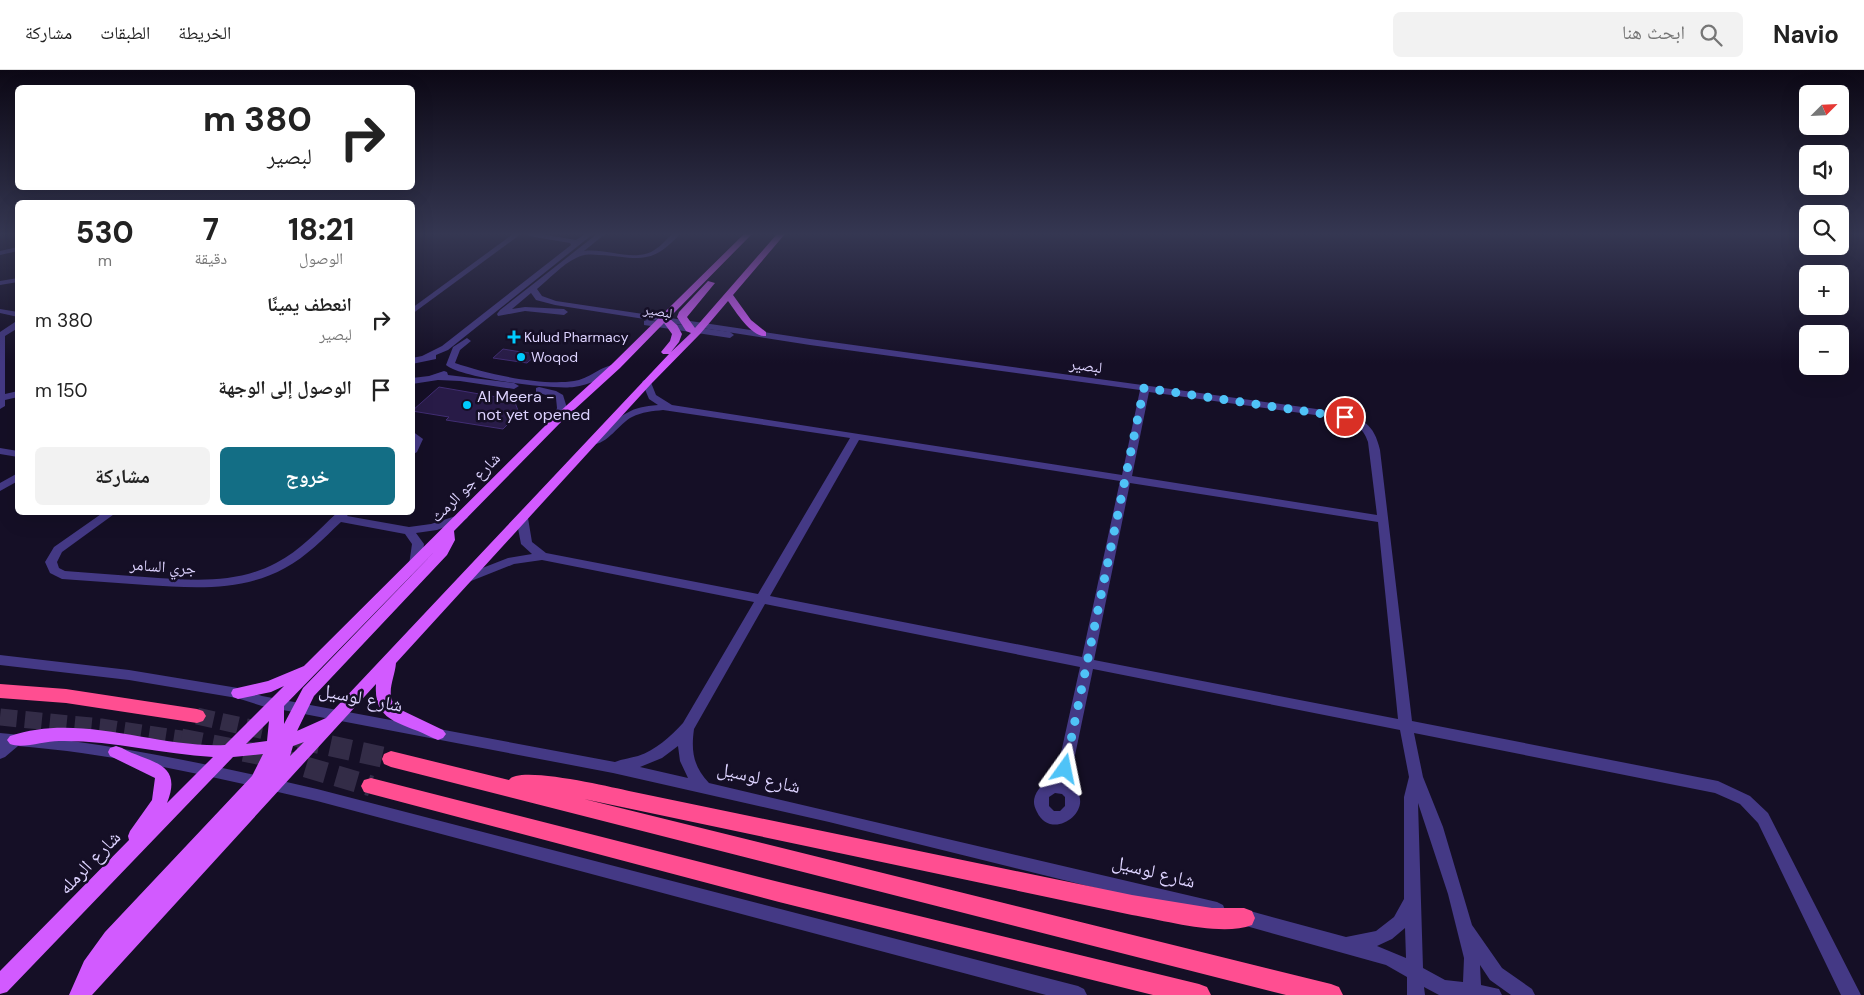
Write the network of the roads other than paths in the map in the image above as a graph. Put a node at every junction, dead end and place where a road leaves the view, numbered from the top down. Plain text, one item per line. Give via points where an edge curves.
1 (459, 277) edge
2 (534, 277) edge
3 (549, 277) edge
4 (705, 277) edge
5 (717, 277) edge
6 (744, 277) edge
7 (15, 280) edge
8 (0, 283) edge
9 (533, 290) junction
10 (728, 296) junction
11 (415, 310) edge
12 (0, 311) edge
13 (501, 314) junction
14 (15, 315) edge
15 (15, 317) edge
16 (0, 321) edge
17 (660, 321) junction
18 (685, 322) junction
19 (15, 324) edge
20 (15, 325) edge
21 (0, 326) edge
22 (675, 328) junction
23 (701, 328) junction
24 (763, 334) junction
25 (0, 335) edge
26 (810, 342) junction
27 (418, 359) edge
28 (451, 364) junction
29 (616, 366) junction
30 (438, 377) junction
31 (415, 381) edge
32 (423, 381) junction
33 (647, 382) junction
34 (415, 385) edge
35 (1144, 388) junction
36 (15, 395) edge
37 (1, 402) edge
38 (669, 407) junction
39 (559, 418) junction
40 (856, 436) junction
41 (592, 442) junction
42 (0, 451) edge
43 (15, 455) edge
44 (15, 478) edge
45 (1126, 478) junction
46 (15, 483) edge
47 (0, 489) edge
48 (108, 515) edge
49 (342, 515) edge
50 (462, 517) junction
51 (522, 518) junction
52 (1382, 519) junction
53 (448, 530) junction
54 (409, 531) junction
55 (542, 556) junction
56 (414, 565) junction
57 (466, 579) junction
58 (762, 599) junction
59 (0, 660) edge
60 (320, 660) junction
61 (390, 660) junction
62 (1087, 663) junction
63 (0, 691) edge
64 (238, 693) junction
65 (276, 704) junction
66 (299, 708) junction
67 (339, 715) junction
68 (197, 716) tunnel mouth
69 (1406, 726) junction
70 (688, 728) junction
71 (438, 734) junction
72 (8, 740) edge
73 (280, 744) junction
74 (230, 751) junction
75 (116, 752) junction
76 (0, 753) edge
77 (391, 759) tunnel mouth
78 (613, 767) junction
79 (210, 770) junction
80 (1416, 777) junction
81 (266, 783) junction
82 (494, 784) junction
83 (370, 786) tunnel mouth
84 (705, 788) junction
85 (1061, 788) dead end
86 (128, 853) junction
87 (1412, 901) junction
88 (1244, 918) junction
89 (1462, 920) junction
90 (1342, 944) junction
91 (30, 953) junction
92 (1416, 972) junction
93 (0, 975) edge
94 (0, 985) edge
95 (1470, 994) edge
96 (78, 995) edge
97 (1078, 995) edge
98 (1199, 995) edge
99 (1331, 995) edge
100 (1416, 995) edge
101 (1424, 995) edge
102 (1493, 995) edge
103 (1526, 995) edge
104 (1852, 995) edge

1 - 11 street
2 - 27 street via 449,345
3 - 9 street
4 - 17 main road, شارع جو الرمث
5 - 18 main road via 684,312
6 - 10 main road
7 - 8 street
9 - 13 street
9 - 17 street, لبصير via 546,301
10 - 23 main road
10 - 24 main road via 748,322
12 - 14 street
13 - 17 street, لبصير via 542,309
13 - 28 street via 456,349
15 - 16 street
17 - 18 street, لبصير
17 - 22 main road
17 - 29 main road, شارع جو الرمث
18 - 23 main road via 689,328
19 - 21 street
20 - 25 street
22 - 23 street, لبصير
22 - 41 main road via 677,341 601,421
23 - 24 street, لبصير
23 - 26 street, لبصير
23 - 33 main road
24 - 26 street, لبصير
25 - 37 street
26 - 35 street, لبصير
27 - 28 street via 439,357
28 - 29 street via 468,370 560,386 584,382
28 - 30 street
29 - 39 main road, شارع جو الرمث
30 - 32 street
30 - 39 street via 553,393 561,400
31 - 32 street
32 - 34 street
33 - 38 street via 652,397
33 - 41 main road
35 - 45 street
35 - 52 street, لبصير via 1338,415 1358,422 1372,436
36 - 37 street
38 - 40 street
38 - 41 street via 628,416 608,434
39 - 50 main road, شارع جو الرمث
40 - 45 street
40 - 58 street
41 - 51 main road
42 - 43 street
44 - 47 street
45 - 52 street
45 - 62 street
46 - 47 street
48 - 49 street, جري السامر via 58,550 51,562 54,570 62,574 143,581 208,585 231,583 281,565
49 - 54 street, جري السامر
50 - 53 main road, شارع جو الرمث
50 - 54 street, جري السامر
51 - 55 street via 527,544
51 - 57 main road
52 - 69 street
53 - 56 main road, شارع جو الرمث
53 - 66 main road via 449,540 442,552 320,679
54 - 56 street via 418,544
55 - 57 street via 512,561
55 - 58 street
56 - 60 main road, شارع جو الرمث
57 - 61 main road
58 - 62 street
58 - 70 street
59 - 64 street, شارع لوسيل
60 - 64 main road via 289,679
60 - 65 main road, شارع جو الرمث
61 - 67 main road
61 - 71 main road via 382,693 384,706 392,714
62 - 69 street
62 - 85 street
63 - 68 highway via 66,696
64 - 65 street, شارع لوسيل
65 - 66 street, شارع لوسيل
65 - 73 main road
65 - 74 main road, شارع جو الرمث
66 - 67 street, شارع لوسيل
66 - 73 main road
67 - 71 street, شارع لوسيل
67 - 73 main road
67 - 81 main road
69 - 80 street
69 - 104 street via 1718,787 1740,797 1755,808 1767,824
70 - 78 street via 662,752 632,764
70 - 84 street via 684,747 686,761
71 - 78 street, شارع لوسيل
72 - 74 main road via 65,733
72 - 75 street
72 - 76 street
73 - 74 main road
73 - 81 main road via 272,757
74 - 79 main road, شارع جو الرمث
75 - 79 street
75 - 86 main road via 127,760 156,769 164,782 159,804 133,840
77 - 82 highway
78 - 84 street, شارع لوسيل
79 - 81 street
79 - 86 main road, شارع الرمله
80 - 87 street via 1411,797
80 - 89 street via 1435,827
81 - 96 main road via 112,938 91,967
81 - 97 street
82 - 88 highway via 547,784 588,791 1076,894 1193,916
82 - 99 highway
83 - 98 highway via 779,892
84 - 88 street, شارع لوسيل via 1142,890
86 - 91 main road, شارع الرمله
87 - 90 street via 1404,919 1393,930 1369,940
87 - 92 street
88 - 90 street, شارع لوسيل
89 - 95 street via 1472,958
89 - 103 street via 1496,974
90 - 92 street, شارع لوسيل via 1384,956
91 - 93 main road
91 - 94 main road, شارع الرمله
92 - 95 street, شارع لوسيل via 1443,988
92 - 100 street
92 - 101 street
95 - 102 street, شارع لوسيل

